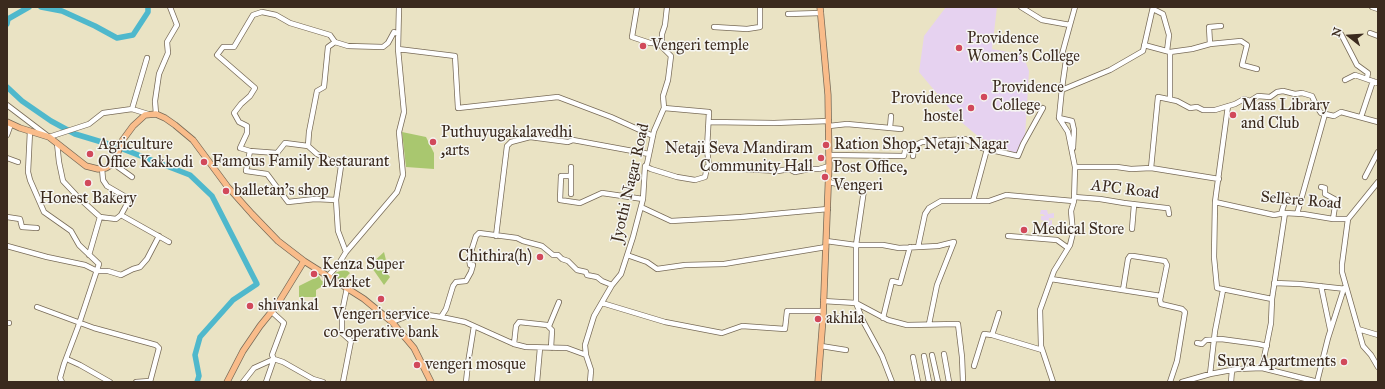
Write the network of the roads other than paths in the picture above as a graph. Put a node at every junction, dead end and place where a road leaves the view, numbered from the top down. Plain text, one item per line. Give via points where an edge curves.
1 (170, 7) edge
2 (399, 7) edge
3 (637, 7) edge
4 (667, 7) edge
5 (760, 7) edge
6 (1021, 7) edge
7 (1075, 7) edge
8 (1372, 7) edge
9 (1153, 8) edge
10 (1378, 9) edge
11 (821, 10) edge
12 (788, 14) dead end
13 (1070, 25) junction
14 (1221, 26) dead end
15 (714, 27) dead end
16 (1335, 32) dead end
17 (1370, 33) dead end
18 (398, 34) junction
19 (1378, 36) edge
20 (334, 42) junction
21 (1210, 44) junction
22 (662, 45) junction
23 (1144, 45) junction
24 (398, 49) junction
25 (1169, 52) junction
26 (148, 58) dead end
27 (1256, 69) dead end
28 (1367, 78) junction
29 (1345, 80) dead end
30 (1376, 82) edge
31 (1062, 88) junction
32 (1170, 98) junction
33 (7, 105) edge
34 (1228, 106) junction
35 (664, 108) junction
36 (1043, 108) dead end
37 (132, 109) junction
38 (149, 114) junction
39 (156, 114) junction
40 (1325, 114) junction
41 (891, 116) dead end
42 (1361, 117) junction
43 (1059, 118) junction
44 (709, 122) junction
45 (1378, 122) edge
46 (9, 123) edge
47 (829, 124) junction
48 (890, 128) junction
49 (901, 129) dead end
50 (30, 131) junction
51 (7, 135) edge
52 (49, 136) junction
53 (653, 136) junction
54 (57, 143) junction
55 (308, 146) junction
56 (914, 146) junction
57 (987, 149) junction
58 (250, 151) junction
59 (1378, 152) edge
60 (649, 154) junction
61 (830, 155) junction
62 (914, 156) dead end
63 (1073, 156) junction
64 (7, 158) edge
65 (18, 162) dead end
66 (114, 163) junction
67 (645, 166) junction
68 (830, 166) junction
69 (571, 167) dead end
70 (709, 167) junction
71 (1075, 167) junction
72 (102, 168) junction
73 (1151, 168) junction
74 (571, 176) junction
75 (1365, 176) dead end
76 (132, 177) dead end
77 (1219, 179) junction
78 (829, 182) junction
79 (1378, 182) edge
80 (1320, 186) dead end
81 (571, 194) dead end
82 (1287, 195) dead end
83 (643, 199) junction
84 (1074, 199) junction
85 (336, 200) junction
86 (973, 201) junction
87 (1216, 202) junction
88 (1134, 204) junction
89 (641, 207) junction
90 (828, 209) junction
91 (1169, 214) dead end
92 (1283, 214) junction
93 (1297, 214) junction
94 (122, 215) junction
95 (100, 217) junction
96 (7, 218) edge
97 (1334, 219) junction
98 (1348, 219) junction
99 (37, 228) dead end
100 (1132, 229) dead end
101 (159, 236) junction
102 (496, 236) junction
103 (1008, 236) dead end
104 (826, 241) junction
105 (169, 242) dead end
106 (856, 244) junction
107 (7, 246) edge
108 (826, 247) junction
109 (910, 247) junction
110 (918, 247) junction
111 (1068, 248) junction
112 (346, 252) junction
113 (89, 255) junction
114 (628, 255) junction
115 (304, 261) junction
116 (97, 271) junction
117 (328, 276) junction
118 (1051, 278) junction
119 (1274, 283) junction
120 (612, 285) junction
121 (1321, 286) junction
122 (347, 288) junction
123 (1346, 289) junction
124 (1123, 290) junction
125 (1224, 290) junction
126 (1161, 296) junction
127 (1272, 299) junction
128 (823, 301) junction
129 (559, 302) dead end
130 (856, 303) junction
131 (602, 304) junction
132 (38, 307) dead end
133 (272, 312) junction
134 (823, 312) junction
135 (999, 313) dead end
136 (441, 317) junction
137 (883, 318) junction
138 (392, 322) junction
139 (80, 323) junction
140 (929, 324) junction
141 (474, 326) junction
142 (549, 326) junction
143 (1358, 329) junction
144 (1330, 331) junction
145 (992, 335) junction
146 (1378, 335) edge
147 (1215, 339) junction
148 (1197, 343) dead end
149 (514, 344) junction
150 (821, 346) junction
151 (1267, 346) junction
152 (540, 348) junction
153 (552, 348) junction
154 (846, 350) dead end
155 (1042, 350) junction
156 (944, 354) dead end
157 (586, 355) junction
158 (932, 355) dead end
159 (924, 356) dead end
160 (913, 357) dead end
161 (274, 359) junction
162 (69, 360) dead end
163 (974, 366) dead end
164 (1378, 367) edge
165 (1262, 368) junction
166 (1232, 370) junction
167 (1210, 374) junction
168 (62, 382) edge
169 (110, 382) edge
170 (136, 382) edge
171 (150, 382) edge
172 (226, 382) edge
173 (243, 382) edge
174 (266, 382) edge
175 (323, 382) edge
176 (343, 382) edge
177 (431, 382) edge
178 (466, 382) edge
179 (537, 382) edge
180 (590, 382) edge
181 (818, 382) edge
182 (892, 382) edge
183 (918, 382) edge
184 (929, 382) edge
185 (938, 382) edge
186 (949, 382) edge
187 (963, 382) edge
188 (1053, 382) edge
189 (1170, 382) edge
190 (1182, 382) edge
191 (1230, 382) edge
192 (1317, 382) edge

1 - 39 street via 177,25 168,42 168,52 159,74
2 - 18 street
3 - 22 street via 632,37
4 - 22 street
5 - 15 street via 760,27
6 - 13 street via 1042,20
7 - 13 street
8 - 10 street
9 - 23 street
9 - 25 street via 1163,14 1169,35
11 - 12 street
11 - 47 main road
13 - 31 street via 1061,58 1066,60
14 - 21 street via 1209,28
16 - 28 street via 1341,34 1358,65 1368,73
17 - 19 street
18 - 20 street via 394,32 383,47 348,46
18 - 24 street
20 - 55 street via 328,47 324,87 317,91
20 - 58 street via 330,35 262,12 253,16 234,47 223,47 217,55 255,88 234,114 239,122 247,126 247,133 240,148
21 - 25 street
21 - 27 street via 1242,41 1247,45 1242,65
22 - 35 street, Jyothi Nagar Road via 671,56 663,96
23 - 25 street
23 - 31 street via 1143,51 1110,70
24 - 53 street via 455,56 458,108 558,97 611,116
24 - 112 street via 404,112 399,132 403,175 397,192
25 - 32 street
26 - 37 street
28 - 29 street via 1355,75
28 - 30 street
30 - 42 street
31 - 43 street
32 - 34 street via 1190,108 1197,107 1203,110 1216,110
32 - 73 street via 1158,97
33 - 52 street
34 - 40 street via 1244,99 1250,101 1258,96 1270,96 1283,91 1312,96 1321,113
34 - 77 street
35 - 44 street via 709,112
35 - 53 street, Jyothi Nagar Road
36 - 57 street via 1018,156
37 - 38 street
37 - 52 street via 103,113 89,124
38 - 39 main road
38 - 66 main road via 134,126 122,141
39 - 115 main road via 193,140 226,186 278,241
40 - 42 street via 1334,116 1341,112
40 - 93 street
41 - 48 street
42 - 45 street
43 - 63 street via 1068,132
43 - 63 street via 1072,121
44 - 47 street
44 - 70 street
46 - 50 main road
46 - 51 street
47 - 48 street
47 - 61 main road
48 - 49 street
50 - 52 main road
50 - 113 street via 28,172 44,212 70,231
52 - 54 main road
53 - 60 street, Jyothi Nagar Road
54 - 72 main road via 86,166
54 - 95 street via 64,181
55 - 58 street via 285,143 277,153
55 - 85 street via 317,154 341,166
56 - 57 street via 922,142 965,139
56 - 61 street via 906,146 904,156
56 - 62 street
57 - 86 street
58 - 85 street via 246,171 268,174 288,202
59 - 75 street
60 - 67 street, Jyothi Nagar Road
60 - 102 street via 573,140 568,142 530,137 511,142 507,146
61 - 68 main road
63 - 71 street
64 - 65 street
66 - 72 main road
66 - 76 street
67 - 70 street via 695,180 705,177
67 - 83 street, Jyothi Nagar Road
68 - 70 street via 795,172 789,169 772,171 724,168 717,165
68 - 78 main road
69 - 74 street
71 - 73 street via 1117,167 1131,170
71 - 84 street
72 - 94 street via 106,186 126,197 128,202
73 - 77 street
74 - 81 street
74 - 83 street via 561,176 560,200 580,203 602,193
77 - 87 street
78 - 90 main road
78 - 106 street via 864,190
79 - 98 street
80 - 97 street via 1325,188 1325,194 1336,200
82 - 92 street
83 - 89 street, Jyothi Nagar Road
84 - 86 street, APC Road via 1006,195 989,201
84 - 88 street, APC Road via 1100,199
84 - 111 street via 1071,211 1073,233
85 - 112 street via 338,231
86 - 110 street, APC Road via 941,201 929,208 925,214
87 - 92 street, Sellere Road via 1274,215
87 - 125 street via 1214,257 1217,288
88 - 91 street, APC Road via 1168,208
88 - 100 street
89 - 90 street via 671,221
89 - 114 street, Jyothi Nagar Road
90 - 104 main road
92 - 93 street, Sellere Road
92 - 119 street
93 - 97 street, Sellere Road
94 - 95 street via 116,219
94 - 101 street
95 - 113 street
96 - 99 street via 20,219 22,227
97 - 98 street, Sellere Road
98 - 123 street via 1342,264
101 - 105 street
101 - 116 street via 140,267 121,275
102 - 120 street via 517,238 542,246 553,255 568,261 577,270
102 - 136 street via 479,233 476,236 469,258 470,265 473,265 471,272 466,281 456,282 453,286
103 - 111 street via 1057,240
104 - 106 street
104 - 108 main road
106 - 109 street
106 - 130 street
107 - 116 street via 85,265
108 - 114 street via 724,264 657,269
108 - 128 main road
109 - 110 street
109 - 137 street via 900,283 892,281
110 - 140 street via 954,242 937,285
111 - 118 street
112 - 117 street
113 - 116 street via 99,264
114 - 120 street, Jyothi Nagar Road via 621,274
115 - 117 main road
115 - 133 main road
116 - 139 street
117 - 122 main road
118 - 124 street
118 - 155 street via 1040,310
119 - 121 street
119 - 127 street
120 - 131 street, Jyothi Nagar Road
121 - 123 street
121 - 144 street
122 - 138 main road
122 - 176 street via 342,312 342,333 350,341
123 - 143 street
123 - 144 street
124 - 126 street
124 - 126 street via 1130,256 1165,261 1167,265
125 - 127 street
125 - 147 street
126 - 189 street via 1161,304 1182,308 1185,312 1177,361
127 - 151 street
128 - 130 street
128 - 134 main road
129 - 142 street
130 - 137 street
130 - 182 street
131 - 134 street via 665,322 722,333 742,326 785,329 787,311
131 - 157 street, Jyothi Nagar Road via 594,316 585,345
132 - 139 street
133 - 161 street via 284,323 272,355
133 - 172 main road via 243,351
134 - 150 main road
135 - 145 street
136 - 138 street via 410,315
136 - 141 street
137 - 140 street via 906,324
138 - 177 main road via 414,348
139 - 168 street via 64,364 60,378
139 - 171 street via 156,345 159,348
140 - 187 street via 958,324
141 - 149 street
141 - 178 street
142 - 149 street via 519,322 516,326
142 - 153 street via 552,330
143 - 146 street
143 - 164 street via 1363,346
144 - 192 street
145 - 155 street
145 - 163 street via 984,334
147 - 148 street via 1206,340 1202,344
147 - 151 street
147 - 167 street
149 - 152 street
150 - 154 street
150 - 181 main road
151 - 165 street
152 - 153 street
152 - 179 street
153 - 157 street via 567,348
155 - 188 street
156 - 186 street
157 - 180 street, Jyothi Nagar Road via 592,370
158 - 185 street
159 - 184 street
160 - 183 street
161 - 173 street via 254,368
161 - 174 street
161 - 175 street
162 - 169 street
165 - 166 street
165 - 192 street
166 - 167 street
166 - 191 street
167 - 190 street
170 - 171 street

